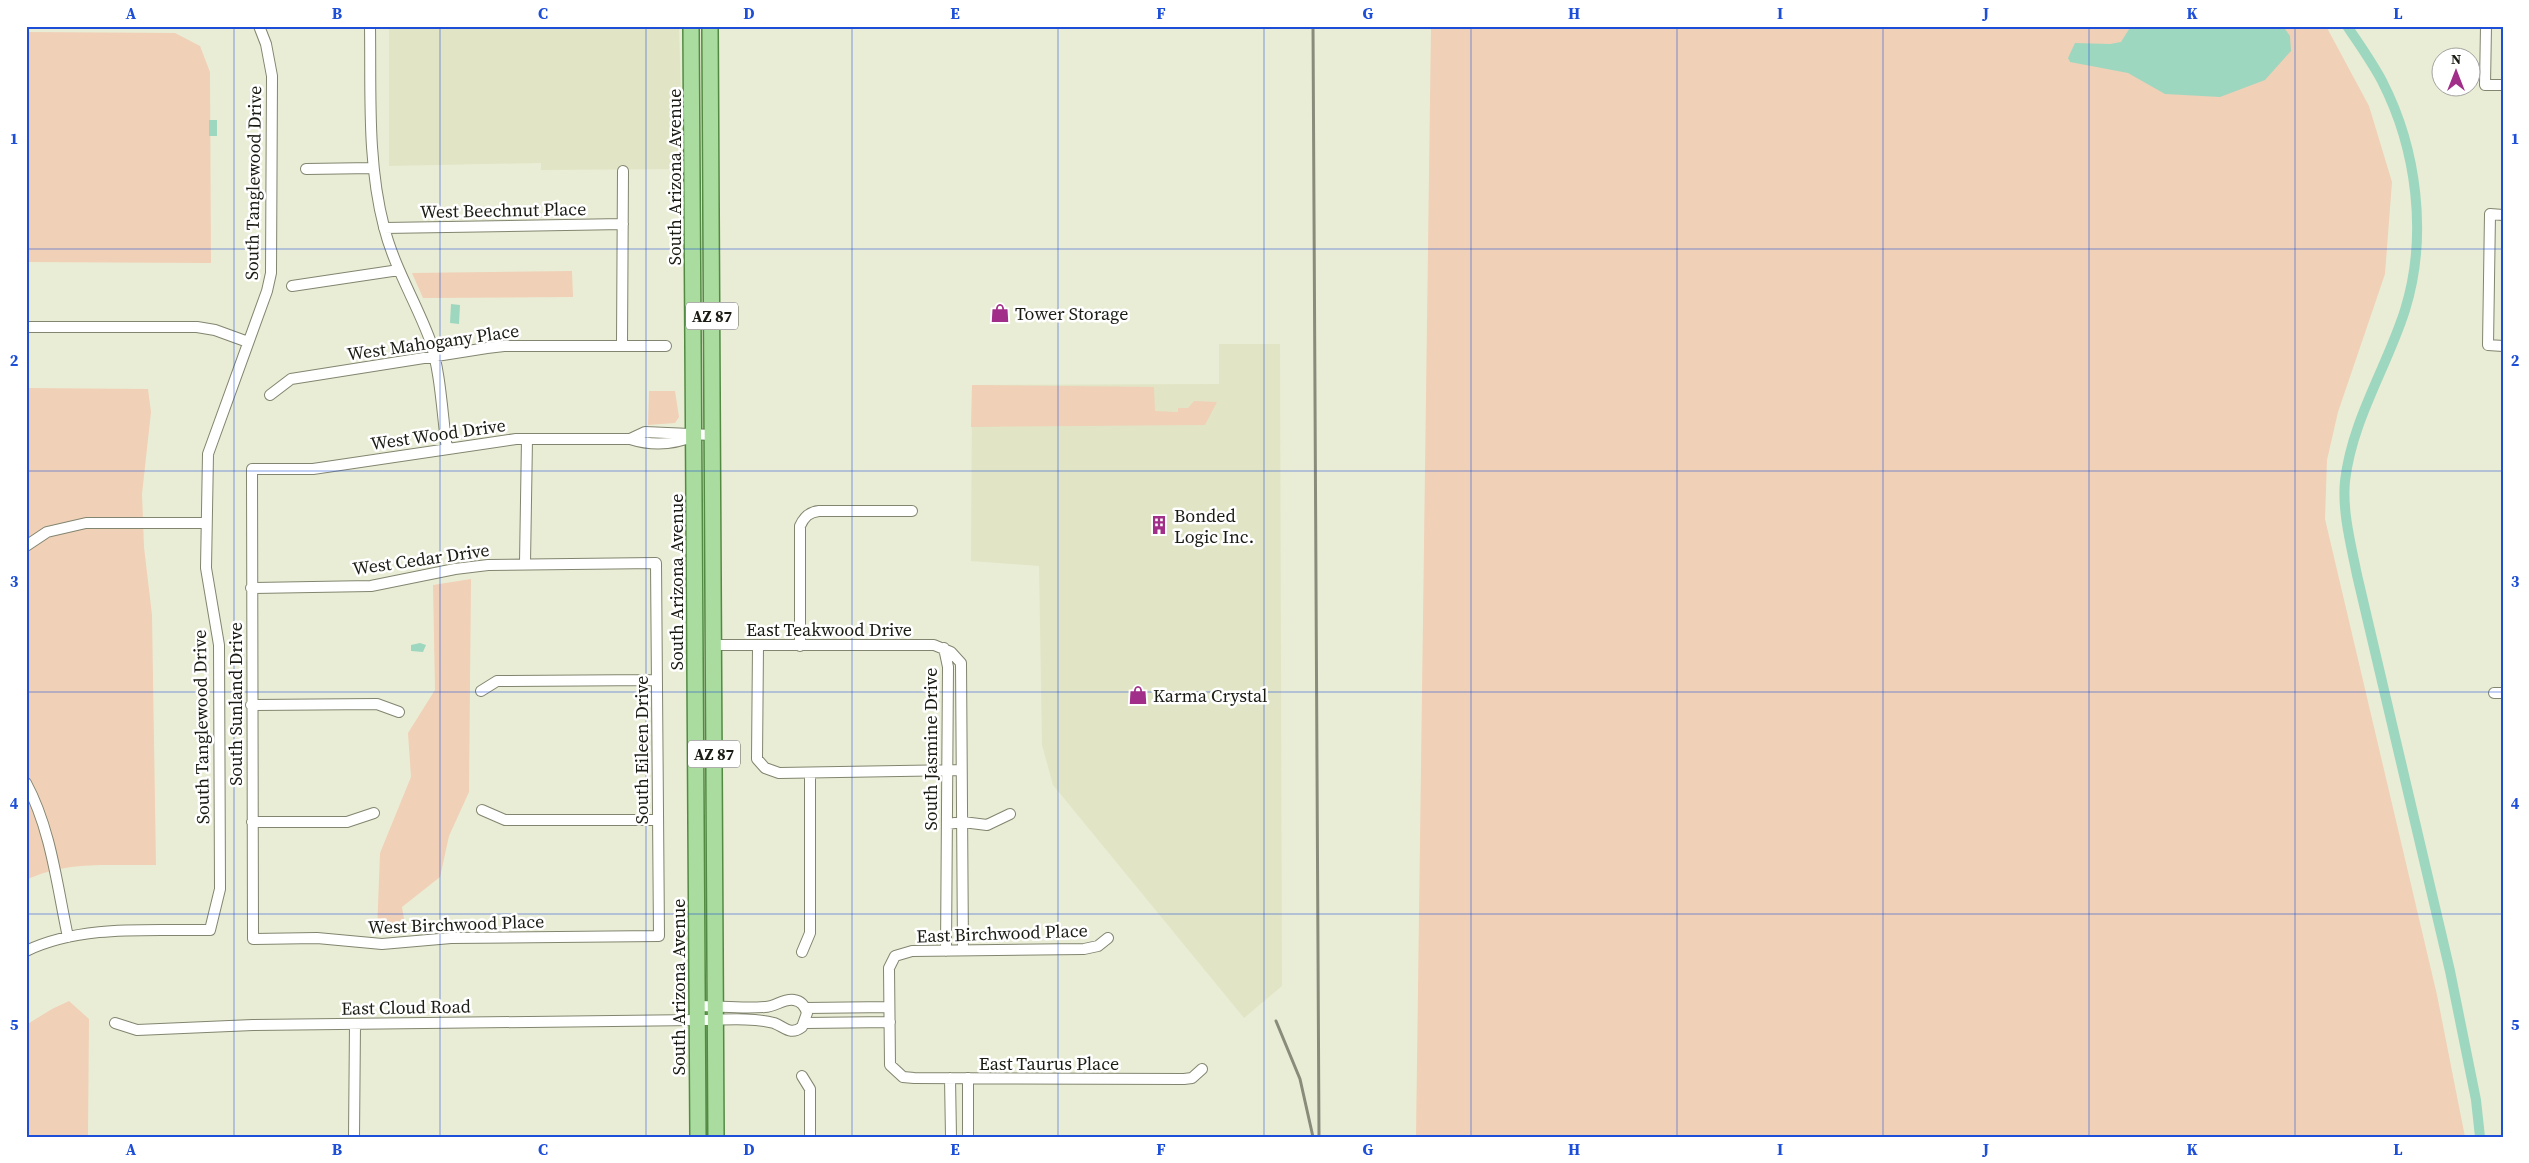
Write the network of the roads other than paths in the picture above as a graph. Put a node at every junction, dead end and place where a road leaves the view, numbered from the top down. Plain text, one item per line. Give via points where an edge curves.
1 (259, 26) edge
2 (370, 26) edge
3 (691, 26) edge
4 (710, 26) edge
5 (2486, 26) edge
6 (2503, 85) edge
7 (693, 141) junction
8 (710, 141) junction
9 (373, 168) junction
10 (306, 169) dead end
11 (623, 171) dead end
12 (2503, 215) edge
13 (623, 224) junction
14 (384, 228) junction
15 (399, 270) junction
16 (292, 286) dead end
17 (26, 327) edge
18 (248, 342) junction
19 (622, 345) junction
20 (666, 346) dead end
21 (2503, 346) edge
22 (434, 356) junction
23 (270, 395) dead end
24 (712, 435) junction
25 (694, 436) junction
26 (527, 439) junction
27 (447, 449) junction
28 (252, 470) joint
29 (912, 511) dead end
30 (206, 523) junction
31 (26, 546) edge
32 (525, 563) junction
33 (656, 563) joint
34 (251, 588) junction
35 (714, 646) junction
36 (758, 646) junction
37 (800, 646) junction
38 (944, 648) junction
39 (656, 680) junction
40 (481, 691) dead end
41 (251, 705) junction
42 (399, 712) dead end
43 (960, 770) junction
44 (948, 771) junction
45 (810, 773) junction
46 (26, 783) edge
47 (482, 810) dead end
48 (374, 813) dead end
49 (1010, 814) dead end
50 (657, 820) junction
51 (252, 822) junction
52 (963, 822) junction
53 (948, 824) junction
54 (659, 936) joint
55 (68, 937) junction
56 (1108, 938) dead end
57 (254, 939) joint
58 (963, 950) junction
59 (26, 951) edge
60 (946, 951) junction
61 (802, 952) dead end
62 (890, 1007) junction
63 (806, 1008) junction
64 (697, 1013) junction
65 (716, 1013) junction
66 (890, 1022) junction
67 (115, 1023) dead end
68 (805, 1023) junction
69 (355, 1024) junction
70 (1202, 1069) dead end
71 (802, 1076) dead end
72 (950, 1078) junction
73 (968, 1078) junction
74 (354, 1137) edge
75 (698, 1137) edge
76 (716, 1137) edge
77 (810, 1137) edge
78 (951, 1137) edge
79 (968, 1137) edge

1 - 18 street, South Tanglewood Drive via 272,76 271,273
2 - 9 street
3 - 7 main road, South Arizona Avenue / AZ 87
4 - 8 main road, South Arizona Avenue / AZ 87
5 - 6 street via 2484,84
7 - 8 main road
7 - 25 main road, South Arizona Avenue / AZ 87
8 - 24 main road, South Arizona Avenue / AZ 87
9 - 10 street
9 - 14 street
11 - 13 street
12 - 21 street via 2490,214 2488,345
13 - 14 street, West Beechnut Place
13 - 19 street
14 - 15 street
15 - 16 street
15 - 22 street via 430,339
17 - 18 street via 196,327 216,330
18 - 30 street, South Tanglewood Drive via 208,454
19 - 20 street, West Mahogany Place
19 - 22 street, West Mahogany Place via 504,346
22 - 23 street, West Mahogany Place via 291,379
22 - 27 street
24 - 25 street, West Wood Drive
24 - 35 main road, South Arizona Avenue / AZ 87
25 - 26 street, West Wood Drive via 677,432 645,432 630,439
25 - 64 main road, South Arizona Avenue / AZ 87
26 - 27 street, West Wood Drive
26 - 32 street
27 - 28 street, West Wood Drive via 313,469
28 - 34 street, South Sunland Drive
29 - 37 street via 819,511 807,515 800,526
30 - 31 street via 86,523 47,532
30 - 55 street, South Tanglewood Drive via 206,568 219,655 220,889 210,930
32 - 33 street, West Cedar Drive
32 - 34 street, West Cedar Drive via 469,567 371,586
33 - 39 street, South Eileen Drive
34 - 41 street, South Sunland Drive
35 - 36 street, East Teakwood Drive
35 - 65 main road, South Arizona Avenue / AZ 87
36 - 37 street, East Teakwood Drive
36 - 45 street via 757,759 772,771
37 - 38 street, East Teakwood Drive via 934,645
38 - 43 street, South Jasmine Drive via 961,663
38 - 44 street, South Jasmine Drive via 948,668
39 - 40 street via 497,681
39 - 50 street, South Eileen Drive
41 - 42 street via 377,704
41 - 51 street, South Sunland Drive
43 - 44 street
43 - 52 street, South Jasmine Drive
44 - 45 street
44 - 53 street, South Jasmine Drive
45 - 61 street via 810,933
46 - 55 street via 37,803 46,835
47 - 50 street via 505,820
48 - 51 street via 347,822
49 - 52 street via 987,825
50 - 54 street, South Eileen Drive
51 - 57 street, South Sunland Drive
52 - 53 street
52 - 58 street, South Jasmine Drive
53 - 60 street, South Jasmine Drive
54 - 57 street, West Birchwood Place via 451,938 382,944 317,938
55 - 59 street
56 - 58 street, East Birchwood Place via 1098,946 1084,949
58 - 60 street, East Birchwood Place
60 - 62 street, East Birchwood Place via 912,951 896,956 889,968
62 - 63 street
62 - 66 street
63 - 65 street via 793,999 778,1005
63 - 68 street
64 - 65 street
64 - 69 street, East Cloud Road
64 - 75 main road, South Arizona Avenue / AZ 87
65 - 68 street via 776,1024 789,1031 798,1030
65 - 76 main road, South Arizona Avenue / AZ 87
66 - 68 street
66 - 72 street, East Taurus Place via 890,1065 895,1072 903,1077
67 - 69 street, East Cloud Road via 138,1030
69 - 74 street
70 - 73 street, East Taurus Place via 1184,1080
71 - 77 street via 810,1089
72 - 73 street, East Taurus Place
72 - 78 street
73 - 79 street

